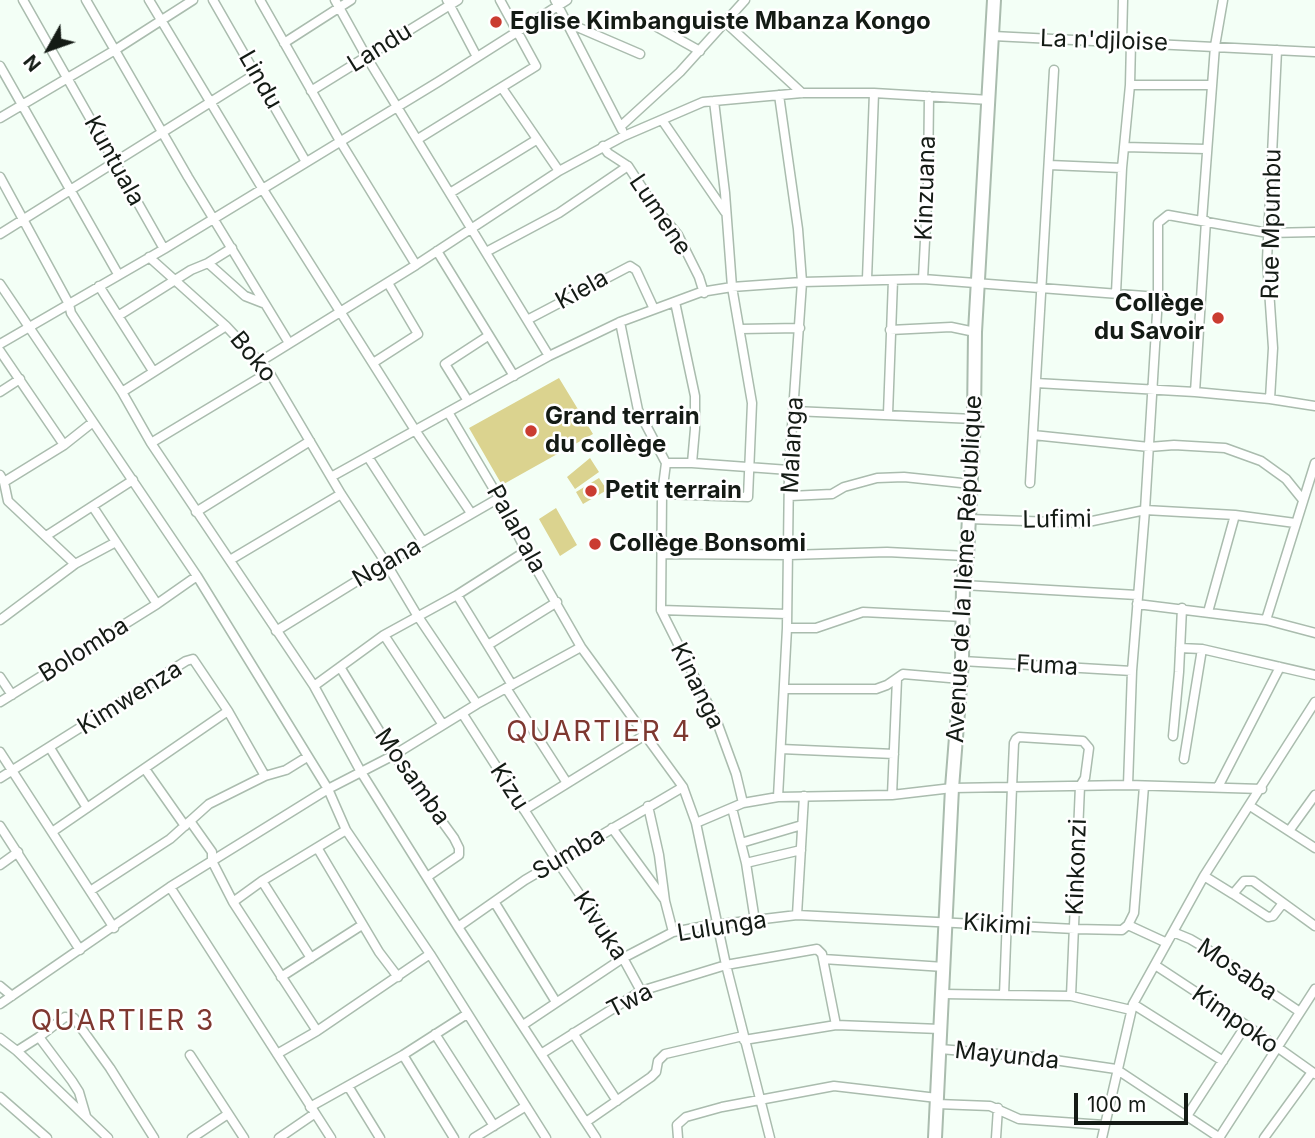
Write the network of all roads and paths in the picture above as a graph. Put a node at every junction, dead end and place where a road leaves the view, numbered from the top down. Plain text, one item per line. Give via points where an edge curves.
1 (23, 0) edge
2 (86, 0) edge
3 (149, 0) edge
4 (193, 0) edge
5 (213, 0) edge
6 (260, 0) edge
7 (351, 0) edge
8 (458, 0) edge
9 (500, 0) edge
10 (567, 0) edge
11 (745, 0) edge
12 (994, 0) edge
13 (1122, 0) edge
14 (1223, 0) edge
15 (449, 3) edge
16 (557, 3) edge
17 (337, 4) edge
18 (735, 5) edge
19 (161, 19) junction
20 (724, 21) junction
21 (568, 23) junction
22 (657, 27) dead end
23 (516, 32) junction
24 (993, 36) junction
25 (1126, 42) junction
26 (284, 43) junction
27 (1215, 46) junction
28 (115, 50) junction
29 (1277, 50) junction
30 (700, 51) junction
31 (1315, 52) edge
32 (640, 54) dead end
33 (366, 56) junction
34 (477, 57) junction
35 (0, 66) edge
36 (1054, 70) dead end
37 (257, 73) junction
38 (67, 76) junction
39 (1130, 85) junction
40 (1212, 85) junction
41 (502, 88) junction
42 (311, 91) junction
43 (802, 93) junction
44 (874, 93) junction
45 (779, 95) junction
46 (929, 96) junction
47 (990, 100) junction
48 (211, 101) junction
49 (714, 101) junction
50 (21, 104) junction
51 (398, 106) junction
52 (0, 118) edge
53 (662, 120) junction
54 (621, 127) junction
55 (162, 132) junction
56 (624, 136) junction
57 (418, 139) junction
58 (536, 139) junction
59 (340, 141) junction
60 (603, 146) junction
61 (1124, 147) junction
62 (1206, 149) junction
63 (115, 162) junction
64 (306, 162) junction
65 (1049, 165) junction
66 (628, 166) junction
67 (1122, 168) junction
68 (559, 171) junction
69 (0, 177) edge
70 (262, 188) junction
71 (70, 190) junction
72 (450, 193) junction
73 (726, 214) junction
74 (213, 218) junction
75 (23, 220) junction
76 (1204, 220) junction
77 (471, 227) junction
78 (1315, 232) edge
79 (1268, 233) junction
80 (0, 234) edge
81 (232, 248) junction
82 (164, 249) junction
83 (437, 251) junction
84 (486, 251) junction
85 (149, 257) junction
86 (208, 263) junction
87 (416, 265) junction
88 (118, 274) junction
89 (867, 279) junction
90 (923, 279) junction
91 (893, 280) junction
92 (175, 281) junction
93 (802, 282) junction
94 (388, 283) junction
95 (0, 284) edge
96 (978, 284) junction
97 (99, 286) junction
98 (732, 287) junction
99 (1043, 287) junction
100 (704, 293) junction
101 (1116, 293) junction
102 (1157, 297) junction
103 (675, 302) junction
104 (263, 303) junction
105 (69, 304) junction
106 (654, 309) junction
107 (340, 312) junction
108 (118, 316) junction
109 (527, 320) junction
110 (620, 322) junction
111 (226, 326) junction
112 (28, 328) junction
113 (740, 328) junction
114 (800, 328) junction
115 (890, 330) junction
116 (975, 332) junction
117 (488, 336) junction
118 (289, 342) junction
119 (0, 344) edge
120 (0, 351) edge
121 (550, 356) junction
122 (261, 361) junction
123 (373, 363) junction
124 (153, 371) junction
125 (269, 372) junction
126 (514, 376) junction
127 (20, 379) junction
128 (1036, 383) junction
129 (1152, 389) junction
130 (0, 391) edge
131 (122, 392) junction
132 (1195, 392) junction
133 (1270, 398) junction
134 (468, 401) junction
135 (1315, 406) edge
136 (794, 411) junction
137 (448, 412) junction
138 (888, 414) junction
139 (974, 419) junction
140 (93, 422) junction
141 (415, 429) junction
142 (1033, 435) junction
143 (310, 441) junction
144 (151, 443) junction
145 (64, 445) junction
146 (1149, 446) junction
147 (368, 457) junction
148 (666, 463) junction
149 (691, 463) junction
150 (1315, 463) edge
151 (749, 467) junction
152 (789, 470) junction
153 (331, 477) junction
154 (2, 478) edge
155 (133, 480) junction
156 (1030, 483) dead end
157 (971, 484) junction
158 (341, 494) junction
159 (662, 494) junction
160 (790, 496) junction
161 (499, 498) junction
162 (1303, 500) junction
163 (4, 504) edge
164 (93, 507) junction
165 (1145, 510) junction
166 (196, 512) junction
167 (471, 513) junction
168 (1235, 515) junction
169 (969, 519) junction
170 (1295, 523) junction
171 (46, 536) junction
172 (116, 541) junction
173 (423, 542) junction
174 (526, 551) junction
175 (663, 554) junction
176 (789, 555) junction
177 (967, 556) junction
178 (230, 561) junction
179 (386, 563) junction
180 (75, 564) junction
181 (197, 576) junction
182 (964, 585) junction
183 (457, 596) junction
184 (1137, 599) junction
185 (557, 602) junction
186 (157, 604) junction
187 (1182, 608) junction
188 (661, 610) junction
189 (1208, 612) junction
190 (787, 614) junction
191 (417, 615) junction
192 (964, 617) junction
193 (1266, 620) junction
194 (0, 621) edge
195 (787, 628) junction
196 (276, 631) junction
197 (1314, 632) edge
198 (384, 635) junction
199 (488, 645) junction
200 (582, 647) junction
201 (1180, 648) junction
202 (1202, 649) junction
203 (962, 661) junction
204 (340, 667) junction
205 (1280, 667) junction
206 (1132, 671) junction
207 (1315, 675) edge
208 (0, 677) edge
209 (897, 679) junction
210 (961, 679) junction
211 (314, 686) junction
212 (509, 687) junction
213 (785, 690) junction
214 (12, 695) junction
215 (0, 702) edge
216 (1315, 702) edge
217 (477, 704) junction
218 (229, 711) junction
219 (462, 713) junction
220 (443, 725) junction
221 (646, 735) junction
222 (1173, 736) dead end
223 (50, 748) junction
224 (781, 749) junction
225 (0, 752) edge
226 (894, 754) junction
227 (394, 755) junction
228 (307, 757) junction
229 (1184, 759) dead end
230 (145, 769) junction
231 (11, 770) junction
232 (361, 772) junction
233 (265, 776) junction
234 (0, 778) edge
235 (567, 783) junction
236 (1128, 785) junction
237 (1080, 786) junction
238 (1144, 786) junction
239 (683, 787) junction
240 (1012, 787) junction
241 (1218, 787) junction
242 (952, 788) junction
243 (328, 789) junction
244 (1262, 789) junction
245 (892, 795) junction
246 (1315, 795) edge
247 (804, 796) junction
248 (778, 797) junction
249 (743, 803) junction
250 (648, 806) junction
251 (1250, 806) junction
252 (87, 808) junction
253 (732, 808) junction
254 (524, 810) junction
255 (188, 823) junction
256 (696, 823) junction
257 (802, 825) junction
258 (0, 826) edge
259 (612, 828) junction
260 (346, 830) junction
261 (1289, 831) junction
262 (52, 832) junction
263 (741, 843) junction
264 (1315, 848) edge
265 (318, 849) junction
266 (801, 850) junction
267 (18, 852) junction
268 (212, 861) junction
269 (557, 861) junction
270 (746, 863) junction
271 (0, 865) edge
272 (1204, 876) junction
273 (427, 877) junction
274 (262, 881) junction
275 (170, 887) junction
276 (90, 891) junction
277 (1233, 894) junction
278 (665, 901) junction
279 (233, 902) junction
280 (495, 903) junction
281 (1283, 903) junction
282 (797, 915) junction
283 (755, 921) junction
284 (947, 922) junction
285 (362, 925) junction
286 (1128, 925) junction
287 (717, 926) junction
288 (1007, 926) junction
289 (1315, 926) edge
290 (458, 927) junction
291 (114, 928) junction
292 (1074, 929) junction
293 (673, 932) junction
294 (1173, 932) junction
295 (1167, 943) junction
296 (80, 950) junction
297 (430, 954) junction
298 (311, 958) junction
299 (623, 958) junction
300 (823, 959) junction
301 (726, 965) junction
302 (1155, 965) junction
303 (944, 967) junction
304 (281, 977) junction
305 (398, 978) junction
306 (0, 986) edge
307 (1315, 989) edge
308 (641, 992) junction
309 (943, 994) junction
310 (1004, 995) junction
311 (12, 996) junction
312 (1071, 996) junction
313 (556, 1002) junction
314 (0, 1004) edge
315 (1132, 1007) junction
316 (1300, 1012) junction
317 (467, 1014) junction
318 (836, 1025) junction
319 (1246, 1025) junction
320 (523, 1026) junction
321 (940, 1029) junction
322 (317, 1031) junction
323 (573, 1033) junction
324 (435, 1034) junction
325 (39, 1037) junction
326 (0, 1038) edge
327 (743, 1038) junction
328 (940, 1049) junction
329 (1277, 1049) junction
330 (17, 1051) junction
331 (277, 1054) junction
332 (541, 1054) junction
333 (190, 1055) dead end
334 (403, 1055) junction
335 (1223, 1061) junction
336 (1116, 1069) junction
337 (1313, 1073) edge
338 (348, 1086) junction
339 (0, 1097) edge
340 (761, 1100) junction
341 (617, 1101) junction
342 (937, 1101) junction
343 (526, 1106) junction
344 (998, 1108) junction
345 (312, 1110) junction
346 (228, 1114) junction
347 (86, 1116) junction
348 (1187, 1116) junction
349 (586, 1122) junction
350 (1104, 1125) junction
351 (495, 1126) junction
352 (47, 1138) edge
353 (108, 1138) edge
354 (154, 1138) edge
355 (191, 1138) edge
356 (244, 1138) edge
357 (279, 1138) edge
358 (331, 1138) edge
359 (380, 1138) edge
360 (454, 1138) edge
361 (474, 1138) edge
362 (546, 1138) edge
363 (596, 1138) edge
364 (678, 1138) edge
365 (770, 1138) edge
366 (935, 1138) edge
367 (996, 1138) edge
368 (1102, 1138) edge
369 (1219, 1138) edge
370 (1264, 1138) edge

1 - 38 street, Kuntuala
2 - 28 street
3 - 19 street
4 - 19 street
5 - 37 street, Lindu
6 - 26 street
7 - 17 street
8 - 15 street, Landu
9 - 23 street
10 - 16 street
11 - 18 street
12 - 24 street, Avenue de la IIème République
13 - 25 street
14 - 27 street
15 - 33 street, Landu
15 - 34 street
16 - 21 street
16 - 23 street
17 - 26 street
17 - 33 street
18 - 20 street
19 - 28 street
19 - 48 street
20 - 30 street
20 - 43 street
21 - 32 street
21 - 54 street
22 - 30 street
23 - 34 street
23 - 41 street via 536,65
24 - 25 street, La n'djloise
24 - 47 street, Avenue de la IIème République
25 - 27 street, La n'djloise
25 - 39 street
26 - 42 street
27 - 29 street, La n'djloise
27 - 40 street
28 - 38 street
28 - 55 street
29 - 31 street, La n'djloise
29 - 79 street, Rue Mpumbu
30 - 54 street
33 - 42 street, Landu
33 - 51 street
34 - 51 street
35 - 50 street
36 - 65 street
37 - 48 street
37 - 64 street, Lindu
38 - 50 street
38 - 63 street, Kuntuala
39 - 40 street
39 - 61 street
40 - 62 street
41 - 57 street
41 - 58 street
42 - 59 street
43 - 44 street
43 - 45 street
44 - 46 street
44 - 89 street
45 - 49 street
45 - 93 street, Malanga
46 - 47 street
46 - 90 street, Kinzuana
47 - 96 street, Avenue de la IIème République
48 - 55 street
48 - 70 street
49 - 53 street
49 - 73 street, Malanga
50 - 52 street
50 - 71 street
51 - 57 street
51 - 59 street
53 - 56 street
53 - 73 street
54 - 56 street
55 - 63 street
55 - 74 street
56 - 60 street
57 - 72 street
58 - 68 street
58 - 72 street
59 - 64 street
59 - 87 street
60 - 66 street, Lumene
60 - 68 street
61 - 62 street
61 - 67 street
62 - 76 street
63 - 71 street
63 - 82 street, Kuntuala
64 - 70 street
65 - 67 street
65 - 99 street
66 - 84 street via 559,213
66 - 100 street, Lumene via 678,236
67 - 101 street
68 - 77 street
69 - 75 street
70 - 74 street
70 - 107 street
71 - 75 street
71 - 88 street
72 - 77 street
73 - 98 street, Malanga
74 - 81 street
74 - 82 street
75 - 80 street
75 - 105 street
76 - 79 street
76 - 102 street via 1168,215 1158,223
76 - 132 street
77 - 83 street
77 - 84 street
78 - 79 street
79 - 133 street, Rue Mpumbu via 1273,348
81 - 86 street
81 - 104 street
82 - 85 street
83 - 87 street
83 - 117 street
84 - 109 street
85 - 88 street
85 - 92 street, Boko
86 - 92 street
86 - 104 street via 245,296
87 - 94 street
88 - 97 street
89 - 91 street
89 - 93 street
90 - 91 street
90 - 96 street
91 - 115 street
92 - 108 street
92 - 111 street, Boko
93 - 98 street
93 - 114 street, Malanga
94 - 107 street
94 - 123 street via 418,334
95 - 112 street
96 - 99 street
96 - 116 street, Avenue de la IIème République
97 - 105 street
97 - 108 street
98 - 100 street
98 - 113 street, Malanga
99 - 101 street
99 - 128 street
100 - 103 street
101 - 102 street
102 - 129 street
103 - 106 street
103 - 149 street via 695,396
104 - 118 street
105 - 112 street
105 - 131 street
106 - 109 street, Kiela via 630,265
106 - 110 street
107 - 118 street
107 - 123 street
108 - 124 street
109 - 121 street
110 - 121 street
110 - 148 street via 638,410
111 - 122 street, Boko
111 - 124 street
112 - 119 street
112 - 140 street
113 - 114 street
113 - 151 street, Malanga via 752,403
114 - 136 street, Malanga
115 - 116 street via 951,327
115 - 138 street
116 - 139 street, Avenue de la IIème République
117 - 126 street
117 - 134 street via 445,364
118 - 122 street
120 - 127 street
121 - 126 street
122 - 125 street, Boko
123 - 141 street
124 - 131 street
125 - 143 street, Boko
125 - 144 street
126 - 134 street
127 - 130 street
127 - 145 street
128 - 129 street
128 - 142 street
129 - 132 street
129 - 146 street
131 - 144 street
132 - 133 street
133 - 135 street
134 - 137 street
136 - 138 street
136 - 152 street, Malanga
137 - 141 street
137 - 161 street, PalaPala
138 - 139 street
139 - 157 street, Avenue de la IIème République
140 - 145 street
140 - 155 street
141 - 147 street
141 - 167 street
142 - 146 street
142 - 156 street
143 - 153 street, Boko
143 - 166 street
144 - 166 street
145 - 154 street
146 - 162 street via 1237,452 1261,461
146 - 165 street
147 - 153 street
147 - 173 street
148 - 149 street
148 - 159 street, Kinanga
149 - 151 street
150 - 162 street
151 - 152 street
151 - 159 street, Malanga via 748,497
152 - 160 street, Malanga
153 - 158 street, Boko
154 - 163 street
155 - 164 street
155 - 181 street
157 - 160 street via 877,478 832,494
157 - 169 street, Avenue de la IIème République
158 - 178 street
158 - 179 street, Boko
159 - 175 street, Kinanga
160 - 176 street, Malanga
161 - 167 street, Ngana
161 - 174 street, PalaPala
162 - 170 street
163 - 171 street
164 - 171 street
164 - 172 street, Bolomba
165 - 168 street, Lufimi
165 - 169 street, Lufimi via 1083,523
165 - 184 street
166 - 178 street
167 - 173 street, Ngana
168 - 170 street, Lufimi
168 - 189 street
169 - 177 street, Avenue de la IIème République
170 - 193 street
171 - 180 street
172 - 180 street
172 - 186 street, Bolomba
173 - 179 street, Ngana
174 - 183 street
174 - 185 street, PalaPala
175 - 176 street
175 - 188 street, Kinanga
176 - 177 street via 887,552
176 - 190 street, Malanga
177 - 182 street, Avenue de la IIème République
178 - 196 street
179 - 191 street, Boko
179 - 196 street, Ngana
180 - 194 street
181 - 186 street, Bolomba
181 - 228 street
182 - 184 street
182 - 192 street, Avenue de la IIème République
183 - 191 street
183 - 199 street
184 - 187 street
184 - 206 street
185 - 199 street
185 - 200 street, PalaPala
186 - 214 street, Bolomba
187 - 189 street
187 - 201 street
188 - 190 street, Kinanga
188 - 249 street, Kinanga via 717,722
189 - 193 street
190 - 195 street, Malanga
191 - 198 street
191 - 217 street
192 - 195 street via 863,612 816,628
192 - 203 street, Avenue de la IIème République
193 - 197 street
195 - 213 street, Malanga
196 - 211 street
198 - 204 street
198 - 220 street
199 - 212 street
200 - 212 street
200 - 221 street
201 - 202 street
201 - 222 street
202 - 205 street
202 - 229 street
203 - 206 street, Fuma
203 - 210 street, Avenue de la IIème République
204 - 211 street
204 - 227 street, Mosamba
205 - 207 street
205 - 241 street
206 - 236 street
208 - 214 street, Bolomba
209 - 210 street via 903,674
209 - 213 street via 876,688
209 - 226 street
210 - 242 street, Avenue de la IIème République
211 - 232 street
212 - 217 street
212 - 235 street, Kizu
213 - 224 street, Malanga
214 - 215 street, Bolomba
216 - 244 street
217 - 219 street
218 - 223 street, Kimwenza via 192,659
218 - 230 street
218 - 233 street, Kimwenza
219 - 220 street
219 - 254 street, Kizu
220 - 227 street
221 - 235 street
221 - 239 street
223 - 231 street, Kimwenza
223 - 252 street, Kimwenza
224 - 226 street
224 - 248 street, Malanga
225 - 231 street
226 - 245 street
227 - 232 street
227 - 273 street, Mosamba via 459,848 458,855
228 - 233 street
228 - 243 street
230 - 252 street
230 - 255 street
231 - 234 street, Kimwenza
231 - 262 street
232 - 243 street
232 - 273 street
233 - 255 street via 209,804
235 - 254 street
236 - 237 street
236 - 238 street
237 - 240 street
237 - 240 street, Kinkonzi via 1089,748 1083,741 1019,737
237 - 292 street, Kinkonzi
238 - 241 street
238 - 286 street via 1134,913
239 - 250 street, Sumba
239 - 256 street
240 - 242 street
240 - 288 street
241 - 244 street
242 - 245 street
242 - 284 street, Avenue de la IIème République
243 - 260 street
243 - 268 street
244 - 251 street
245 - 247 street
246 - 261 street
247 - 248 street
247 - 257 street
248 - 249 street
249 - 253 street
250 - 259 street, Sumba
250 - 278 street
251 - 261 street
251 - 272 street
252 - 262 street
253 - 256 street
253 - 263 street
254 - 269 street, Kizu
255 - 268 street via 212,852
255 - 276 street
256 - 287 street
257 - 263 street
257 - 266 street
258 - 267 street
259 - 269 street, Sumba
259 - 278 street
260 - 265 street
260 - 297 street
261 - 264 street
262 - 276 street
263 - 270 street
265 - 274 street
265 - 285 street
266 - 270 street
266 - 282 street
267 - 271 street
267 - 296 street
268 - 275 street
268 - 279 street
269 - 280 street, Sumba
269 - 299 street, Kivuka
270 - 283 street
272 - 277 street
272 - 294 street
273 - 290 street
274 - 279 street
274 - 298 street
275 - 291 street
275 - 331 street
276 - 291 street
277 - 281 street via 1268,917
277 - 281 street via 1247,880 1253,881
278 - 293 street
279 - 304 street
280 - 290 street, Sumba
280 - 313 street
281 - 289 street
282 - 283 street, Lulunga
282 - 284 street, Lulunga
283 - 287 street, Lulunga
284 - 288 street, Kikimi
284 - 303 street, Avenue de la IIème République
285 - 298 street
285 - 305 street
286 - 292 street, Kikimi via 1122,930
286 - 295 street
287 - 293 street, Lulunga
287 - 301 street
288 - 292 street, Kikimi
288 - 310 street
290 - 320 street
291 - 296 street
292 - 312 street, Kinkonzi
293 - 299 street, Lulunga
294 - 295 street
294 - 316 street, Mosaba via 1199,944
295 - 302 street
296 - 311 street
297 - 305 street
297 - 317 street
298 - 304 street
299 - 308 street, Kivuka
299 - 313 street, Lulunga
300 - 301 street, Twa via 817,949
300 - 303 street
300 - 318 street
301 - 308 street, Twa
301 - 327 street
302 - 315 street
302 - 319 street, Kimpoko
303 - 309 street, Avenue de la IIème République
304 - 322 street
305 - 322 street
306 - 311 street
307 - 316 street
308 - 323 street, Twa
309 - 310 street
309 - 321 street, Avenue de la IIème République
310 - 312 street
311 - 314 street
312 - 315 street
313 - 320 street, Lulunga
315 - 335 street, Kimpoko
315 - 336 street
316 - 329 street
317 - 324 street
317 - 343 street
318 - 321 street
318 - 327 street
319 - 329 street, Kimpoko
319 - 335 street
320 - 332 street
321 - 328 street, Avenue de la IIème République
322 - 331 street
323 - 332 street, Twa
323 - 341 street
324 - 334 street
324 - 351 street
325 - 330 street
325 - 347 street via 79,1092
325 - 354 street via 65,1017 74,1018
326 - 330 street
327 - 340 street
327 - 341 street via 664,1054 656,1072
328 - 336 street, Mayunda
328 - 342 street, Avenue de la IIème République
329 - 337 street, Kimpoko
329 - 369 street
330 - 347 street
331 - 345 street
332 - 349 street
333 - 346 street
334 - 338 street
334 - 360 street
335 - 348 street
336 - 348 street
336 - 350 street
337 - 370 street
338 - 345 street
338 - 359 street
339 - 352 street
340 - 342 street via 840,1085
340 - 364 street via 686,1117 677,1125
340 - 365 street
341 - 349 street
342 - 344 street
342 - 366 street, Avenue de la IIème République
343 - 351 street
343 - 362 street
344 - 350 street via 1019,1119
344 - 367 street
345 - 357 street
345 - 358 street
346 - 355 street
346 - 356 street
347 - 353 street
348 - 369 street
349 - 363 street
350 - 368 street
351 - 361 street

